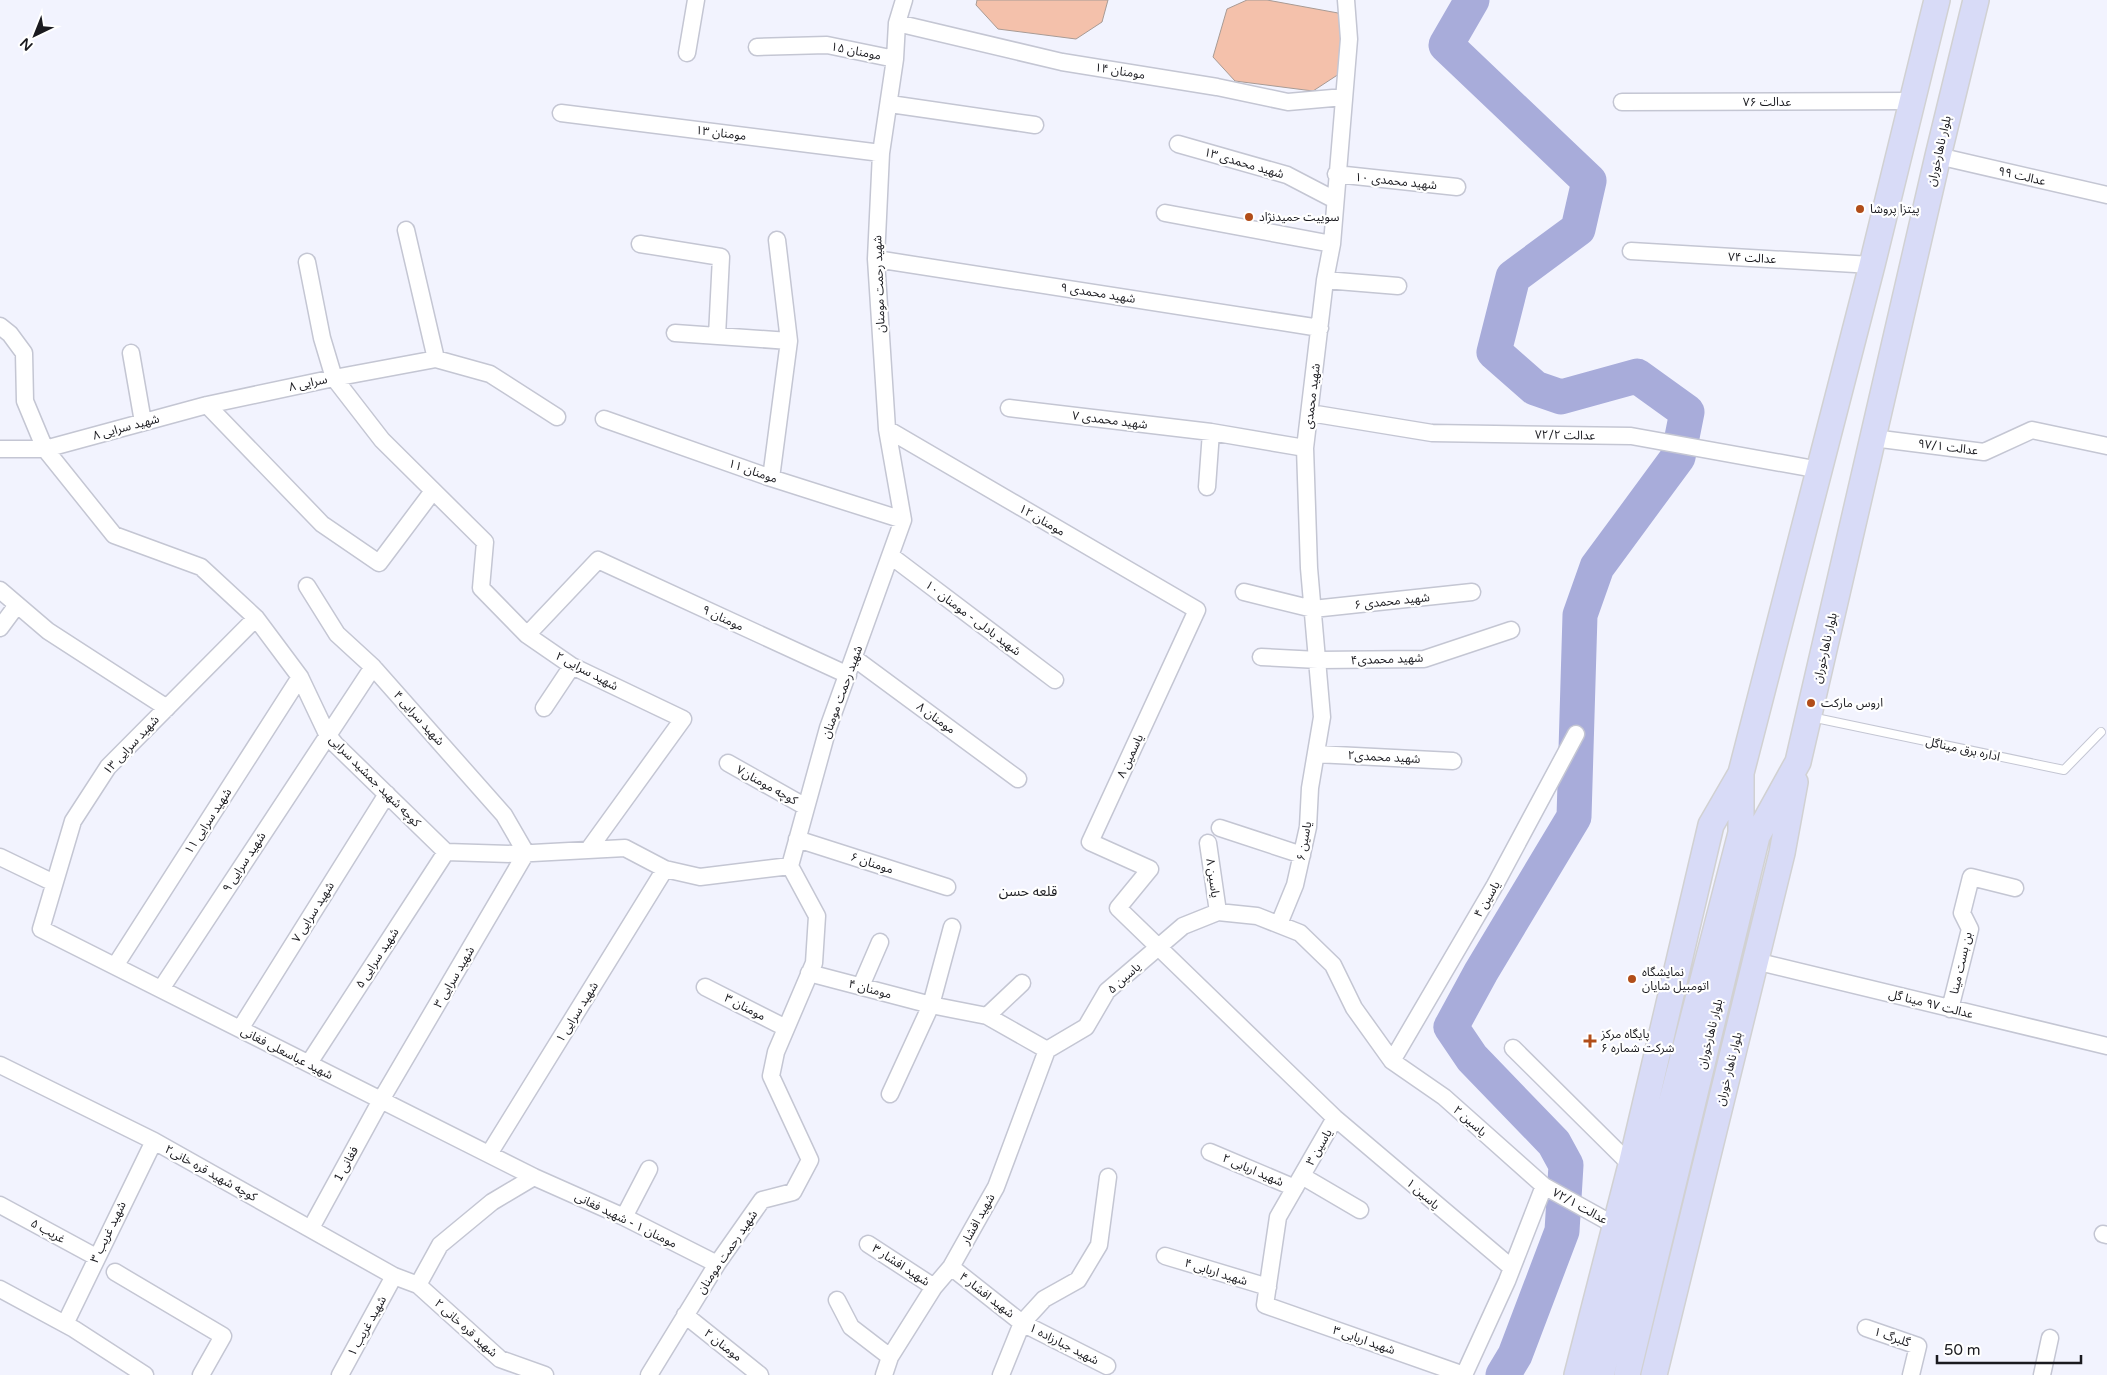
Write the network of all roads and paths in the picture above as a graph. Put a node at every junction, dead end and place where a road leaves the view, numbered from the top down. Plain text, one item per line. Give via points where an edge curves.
1 (696, 0) edge
2 (904, 0) edge
3 (1346, 0) edge
4 (1937, 0) edge
5 (1976, 0) edge
6 (897, 23) junction
7 (757, 47) dead end
8 (687, 53) dead end
9 (896, 59) junction
10 (1344, 97) junction
11 (1912, 101) junction
12 (1622, 102) dead end
13 (890, 104) junction
14 (561, 113) dead end
15 (1036, 125) dead end
16 (1178, 144) dead end
17 (880, 153) junction
18 (1938, 156) junction
19 (1336, 174) junction
20 (1457, 187) dead end
21 (2107, 195) edge
22 (1335, 200) junction
23 (1165, 213) dead end
24 (406, 230) dead end
25 (777, 240) dead end
26 (640, 244) dead end
27 (1332, 244) junction
28 (1631, 251) dead end
29 (876, 259) junction
30 (307, 262) dead end
31 (1872, 265) junction
32 (1325, 280) junction
33 (1398, 286) dead end
34 (1320, 328) junction
35 (3, 332) edge
36 (675, 333) dead end
37 (717, 336) junction
38 (789, 341) junction
39 (131, 353) dead end
40 (436, 360) junction
41 (334, 378) junction
42 (207, 405) junction
43 (1009, 408) dead end
44 (1310, 413) junction
45 (557, 417) dead end
46 (604, 419) dead end
47 (143, 422) junction
48 (887, 429) junction
49 (1211, 432) junction
50 (1873, 438) junction
51 (382, 440) joint
52 (2107, 446) edge
53 (1305, 448) junction
54 (0, 449) edge
55 (45, 449) junction
56 (1820, 470) junction
57 (770, 478) junction
58 (1207, 487) dead end
59 (433, 491) junction
60 (903, 520) junction
61 (891, 556) junction
62 (307, 586) dead end
63 (0, 590) edge
64 (1244, 592) dead end
65 (1472, 592) dead end
66 (17, 604) junction
67 (1313, 609) junction
68 (1197, 610) joint
69 (256, 618) junction
70 (0, 628) edge
71 (1511, 630) dead end
72 (527, 635) junction
73 (1261, 657) dead end
74 (854, 658) junction
75 (1318, 660) junction
76 (572, 666) junction
77 (373, 667) junction
78 (848, 675) junction
79 (300, 677) junction
80 (1055, 680) dead end
81 (167, 708) junction
82 (544, 708) dead end
83 (1809, 716) junction
84 (2101, 732) dead end
85 (327, 734) junction
86 (1576, 734) dead end
87 (1316, 754) junction
88 (1453, 761) dead end
89 (1798, 762) junction
90 (728, 763) dead end
91 (1741, 772) junction
92 (1018, 779) dead end
93 (387, 794) junction
94 (806, 807) junction
95 (1220, 828) dead end
96 (797, 839) junction
97 (1208, 843) dead end
98 (589, 849) junction
99 (446, 852) junction
100 (526, 854) junction
101 (1302, 855) junction
102 (0, 856) edge
103 (790, 866) junction
104 (665, 870) junction
105 (54, 883) junction
106 (947, 886) dead end
107 (2015, 888) dead end
108 (1118, 908) joint
109 (1218, 912) junction
110 (1279, 924) junction
111 (952, 927) dead end
112 (40, 928) joint
113 (880, 942) dead end
114 (1159, 947) junction
115 (1755, 961) junction
116 (115, 966) junction
117 (809, 973) junction
118 (1022, 983) dead end
119 (862, 986) junction
120 (705, 987) dead end
121 (161, 989) junction
122 (931, 1005) junction
123 (1950, 1008) junction
124 (987, 1016) junction
125 (786, 1028) junction
126 (240, 1029) junction
127 (2107, 1046) edge
128 (1513, 1048) dead end
129 (1047, 1050) junction
130 (1392, 1061) junction
131 (309, 1064) junction
132 (1, 1067) edge
133 (890, 1094) dead end
134 (381, 1100) junction
135 (1335, 1118) junction
136 (154, 1142) junction
137 (1210, 1152) dead end
138 (489, 1154) junction
139 (1631, 1166) junction
140 (649, 1169) dead end
141 (534, 1177) junction
142 (1108, 1177) dead end
143 (1298, 1182) junction
144 (1550, 1189) junction
145 (0, 1205) edge
146 (1360, 1210) dead end
147 (624, 1218) junction
148 (1616, 1226) junction
149 (311, 1228) junction
150 (868, 1244) dead end
151 (1165, 1256) dead end
152 (96, 1257) junction
153 (717, 1264) junction
154 (951, 1267) junction
155 (1512, 1268) junction
156 (115, 1272) dead end
157 (394, 1276) junction
158 (418, 1285) junction
159 (934, 1287) junction
160 (1268, 1287) junction
161 (0, 1289) edge
162 (837, 1300) dead end
163 (1265, 1305) joint
164 (685, 1316) junction
165 (1022, 1323) junction
166 (65, 1324) junction
167 (1866, 1328) dead end
168 (2050, 1338) dead end
169 (890, 1357) junction
170 (1107, 1366) dead end
171 (146, 1375) edge
172 (201, 1375) edge
173 (340, 1375) edge
174 (545, 1375) edge
175 (649, 1375) edge
176 (760, 1375) edge
177 (884, 1375) edge
178 (1001, 1375) edge
179 (1464, 1375) edge
180 (1577, 1375) edge
181 (1601, 1375) edge
182 (1627, 1375) edge
183 (1654, 1375) edge
184 (1911, 1375) edge
185 (2042, 1375) edge

1 - 8 street
2 - 6 street, شهید رحمت مومنان
3 - 10 street, شهید محمدی via 1349,38
4 - 11 main road, بلوار ناهارخوران
5 - 18 main road, بلوار ناهارخوران
6 - 9 street, شهید رحمت مومنان
6 - 10 street, مومنان ۱۴ via 1062,62 1288,102
7 - 9 street, مومنان ۱۵ via 827,45
9 - 13 street, شهید رحمت مومنان
10 - 19 street, شهید محمدی
11 - 12 street, عدالت ۷۶
11 - 31 main road, بلوار ناهارخوران
13 - 15 street
13 - 17 street, شهید رحمت مومنان
14 - 17 street, مومنان ۱۳
16 - 22 street, ۱۳ شهید محمدی via 1287,175
17 - 29 street, شهید رحمت مومنان
18 - 21 street, عدالت ۹۹
18 - 50 main road, بلوار ناهارخوران
19 - 20 street, ۱۰ شهید محمدی
19 - 22 street, شهید محمدی
22 - 27 street, شهید محمدی
23 - 27 street
24 - 40 street
25 - 38 street
26 - 37 street via 721,258
27 - 32 street, شهید محمدی
28 - 31 street, عدالت ۷۴
29 - 34 street, ۹ شهید محمدی
29 - 48 street, شهید رحمت مومنان
30 - 41 street via 322,338
31 - 56 main road, بلوار ناهارخوران
32 - 33 street
32 - 34 street, شهید محمدی
34 - 44 street, شهید محمدی
35 - 55 street, کوچه شهید جمشید سرایی via 24,353 25,401
36 - 37 street
37 - 38 street
38 - 57 street
39 - 47 street
40 - 41 street
40 - 45 street via 490,374
41 - 42 street, سرایی ۸
41 - 51 street, سرایی ۸
42 - 47 street, شهید سرایی ۸
42 - 59 street via 322,524 379,563
43 - 49 street, شهید محمدی ۷
44 - 53 street, شهید محمدی
44 - 56 street, عدالت ۷۲/۲ via 1432,433 1631,436
46 - 57 street, مومنان ۱۱
47 - 55 street, شهید سرایی ۸
48 - 60 street, شهید رحمت مومنان
48 - 68 street, مومنان ۱۲
49 - 53 street, شهید محمدی ۷
49 - 58 street
50 - 52 street, ۹۷/۱ عدالت via 1984,452 2032,430
50 - 83 main road, بلوار ناهارخوران
51 - 59 street, شهید سرایی ۲
53 - 67 street, شهید محمدی
54 - 55 street, شهید سرایی ۸
55 - 69 street, کوچه شهید جمشید سرایی via 114,535 201,566
56 - 91 main road, بلوار ناهارخوران
57 - 60 street, مومنان ۱۱
59 - 72 street, شهید سرایی ۲ via 485,542 481,588
60 - 61 street, شهید رحمت مومنان
61 - 74 street, شهید رحمت مومنان
61 - 80 street, شهید بادلی - مومنان ۱۰
62 - 77 street, شهید سرایی ۴ via 337,634
63 - 66 street
64 - 67 street, ۶ شهید محمدی
65 - 67 street, ۶ شهید محمدی
66 - 70 street
66 - 81 street via 48,631
67 - 75 street, شهید محمدی
68 - 108 street, یاسمین ۸ via 1090,842 1150,869
69 - 79 street, کوچه شهید جمشید سرایی
69 - 81 street, شهید سرایی ۱۳
71 - 75 street, شهید محمدی۴ via 1424,659
72 - 76 street, شهید سرایی ۲
72 - 78 street, مومنان ۹ via 598,560
73 - 75 street, شهید محمدی۴
74 - 78 street, شهید رحمت مومنان
74 - 92 street, مومنان ۸
75 - 87 street, شهید محمدی via 1322,718
76 - 82 street
76 - 98 street, شهید سرایی ۲ via 683,719
77 - 85 street, شهید سرایی ۹
77 - 100 street, شهید سرایی ۴ via 504,815
78 - 94 street, شهید رحمت مومنان via 828,728
79 - 85 street, کوچه شهید جمشید سرایی
79 - 116 street, شهید سرایی ۱۱
81 - 105 street, شهید سرایی ۱۳ via 108,767 93,790 73,821
83 - 84 lane, اداره برق میناگل via 2064,770
83 - 89 main road, بلوار ناهارخوران
85 - 93 street, کوچه شهید جمشید سرایی
85 - 121 street, شهید سرایی ۹
86 - 130 street, یاسین ۴ via 1495,885
87 - 88 street, شهید محمدی۲
87 - 101 street, یاسین ۶
89 - 115 main road, بلوار ناهار خوران via 1782,854
89 - 182 main road, بلوار ناهارخوران via 1757,836
90 - 94 street, کوچه مومنان۷
91 - 139 main road via 1711,825
91 - 181 main road, بلوار ناهارخوران via 1741,833
93 - 99 street, کوچه شهید جمشید سرایی
93 - 126 street, شهید سرایی ۷
94 - 96 street, شهید رحمت مومنان
95 - 101 street
96 - 103 street, شهید رحمت مومنان
96 - 106 street, مومنان ۶
97 - 109 street, یاسین ۸
98 - 100 street
98 - 104 street via 625,848
99 - 100 street
99 - 131 street, شهید سرایی ۵
100 - 134 street, شهید سرایی ۳
101 - 110 street, یاسین ۶ via 1295,885
102 - 105 street
103 - 104 street via 700,877
103 - 117 street, شهید رحمت مومنان via 817,916 814,963
104 - 138 street, شهید سرایی ۱
105 - 112 street, شهید سرایی ۱۳
107 - 123 street, بن بست مینا via 1971,876 1962,913 1970,928
108 - 114 street, یاسین ۱
109 - 110 street, یاسین ۲ via 1257,916
109 - 114 street, یاسین ۵ via 1183,926
110 - 130 street, یاسین ۲ via 1300,933 1333,965 1354,1008
111 - 122 street
112 - 116 street, شهید عباسعلی فغانی
113 - 119 street
114 - 129 street, یاسین ۵ via 1107,991 1086,1027
114 - 135 street, یاسین ۱
115 - 123 street, عدالت ۹۷ مینا گل
115 - 183 main road, بلوار ناهار خوران
116 - 121 street, شهید عباسعلی فغانی
117 - 119 street, ۴ مومنان
117 - 125 street, شهید رحمت مومنان
118 - 124 street
119 - 122 street, ۴ مومنان
120 - 125 street, مومنان ۳
121 - 126 street, شهید عباسعلی فغانی
122 - 124 street, ۴ مومنان
122 - 133 street
123 - 127 street, عدالت ۹۷ مینا گل
124 - 129 street, ۴ مومنان
125 - 153 street, شهید رحمت مومنان via 771,1076 810,1160 793,1192 762,1200
126 - 131 street, شهید عباسعلی فغانی
128 - 139 street
129 - 154 street, شهید افشار via 996,1186
130 - 144 street, یاسین ۲ via 1444,1097
131 - 134 street, شهید عباسعلی فغانی
132 - 136 street, کوچه شهید قره خانی۲
134 - 138 street, شهید عباسعلی فغانی
134 - 149 street, فغانی 1
135 - 143 street, یاسین ۳
135 - 155 street, یاسین ۱
136 - 149 street, کوچه شهید قره خانی۲
136 - 152 street, ۳ شهید غریب
137 - 143 street, شهید اربابی ۲
138 - 141 street, شهید عباسعلی فغانی
139 - 148 main road
140 - 147 street
141 - 147 street, مومنان ۱ - شهید فغانی
141 - 158 street via 492,1202 440,1245
142 - 165 street via 1099,1244 1078,1280 1044,1299
143 - 146 street, شهید اربابی ۲
143 - 160 street, یاسین ۳ via 1278,1217
144 - 148 street, عدالت ۷۲/۱
144 - 155 street
145 - 152 street, غریب ۵
147 - 153 street, مومنان ۱ - شهید فغانی
148 - 180 main road
149 - 157 street, کوچه شهید قره خانی۲
150 - 159 street, ۳ شهید افشار
151 - 160 street, شهید اربابی ۴
152 - 166 street, ۳ شهید غریب
153 - 164 street, شهید رحمت مومنان
154 - 159 street, شهید افشار
154 - 165 street, ۴ شهید افشار
155 - 179 street
156 - 172 street via 223,1336
157 - 158 street, کوچه شهید قره خانی۲
157 - 173 street, ۱ شهید غریب
158 - 174 street, ۲ شهید قره خانی via 500,1358
159 - 169 street, شهید افشار
160 - 163 street, یاسین ۳
161 - 166 street
162 - 169 street via 851,1326
163 - 179 street, شهید اربابی ۳
164 - 175 street, شهید رحمت مومنان
164 - 176 street, ۲ مومنان
165 - 170 street, ۱ شهید جبارزاده
165 - 178 street
166 - 171 street
167 - 184 street, گلبرگ ۱ via 1918,1346
168 - 185 street
169 - 177 street, شهید افشار

